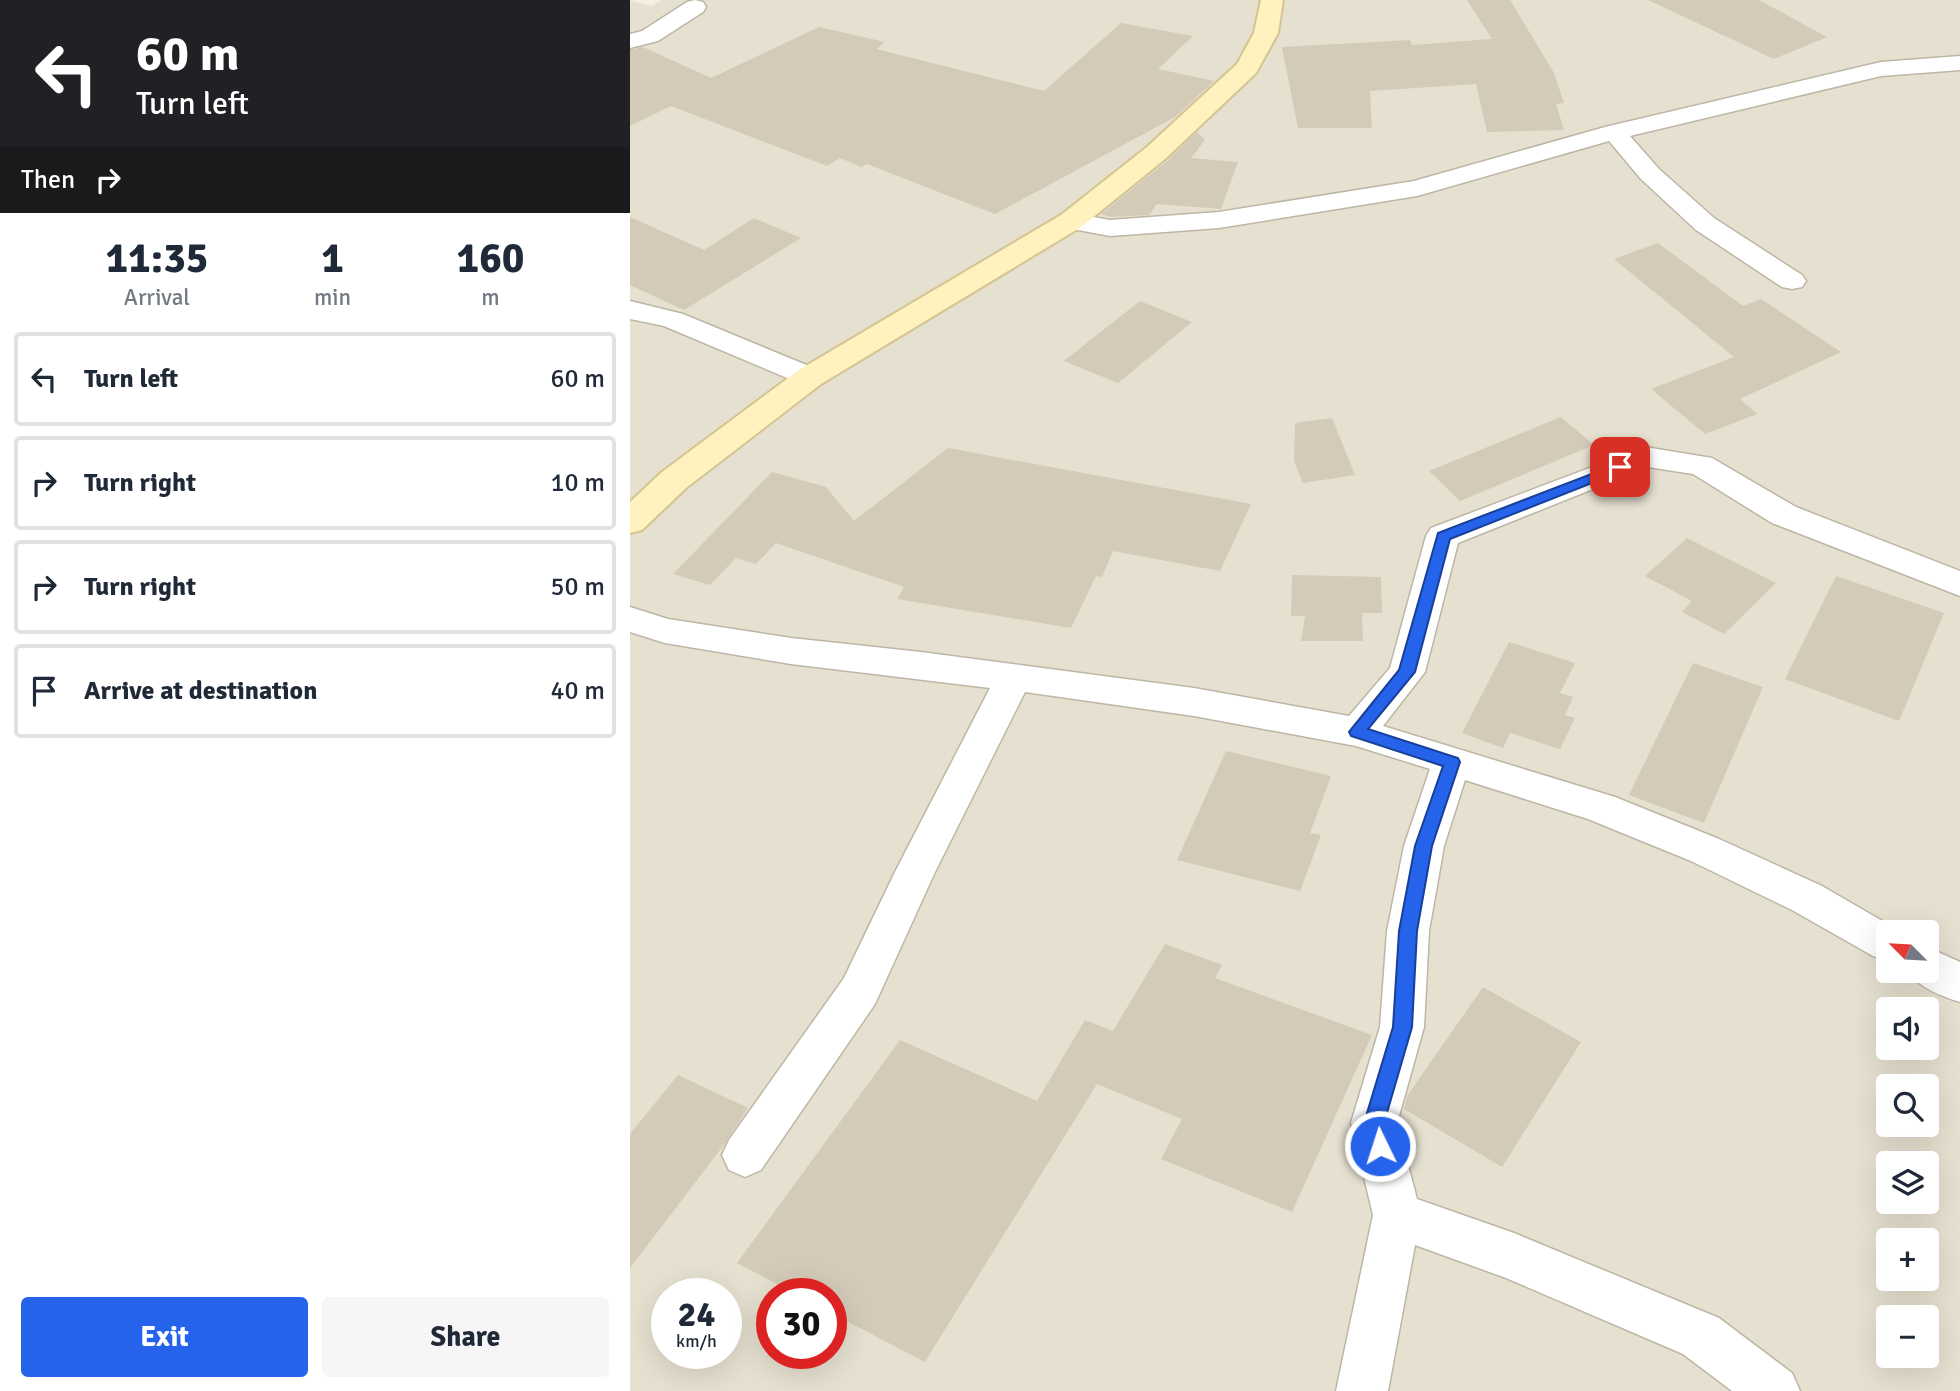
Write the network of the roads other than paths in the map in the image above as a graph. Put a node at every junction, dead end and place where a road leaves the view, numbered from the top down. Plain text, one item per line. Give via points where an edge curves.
1 (1272, 0) edge
2 (695, 7) dead end
3 (630, 41) edge
4 (1960, 62) edge
5 (1614, 132) junction
6 (1071, 221) junction
7 (1792, 281) dead end
8 (630, 310) edge
9 (810, 377) junction
10 (630, 522) edge
11 (1960, 584) edge
12 (630, 619) edge
13 (1013, 679) junction
14 (1357, 732) junction
15 (1452, 762) junction
16 (1876, 937) edge
17 (1939, 972) edge
18 (1960, 984) edge
19 (744, 1155) dead end
20 (1397, 1215) junction
21 (1363, 1391) edge
22 (1774, 1391) edge

1 - 6 street via 1266,33 1247,68 1156,153
2 - 3 street via 650,36
4 - 5 street via 1881,69
5 - 6 street via 1417,188 1282,211 1111,228
5 - 7 street via 1650,174 1705,224
6 - 9 street
8 - 9 street via 673,320
9 - 10 street via 674,480
11 - 14 street via 1784,515 1701,465 1646,457 1443,536 1407,672
12 - 13 street via 665,631 791,651
13 - 14 street via 1194,702
13 - 19 street via 860,991
14 - 15 street
15 - 16 street via 1601,808 1704,850 1807,898
15 - 20 street via 1424,846 1408,931 1402,1027 1374,1123
17 - 18 street
20 - 21 street
20 - 22 street via 1514,1257 1701,1336

